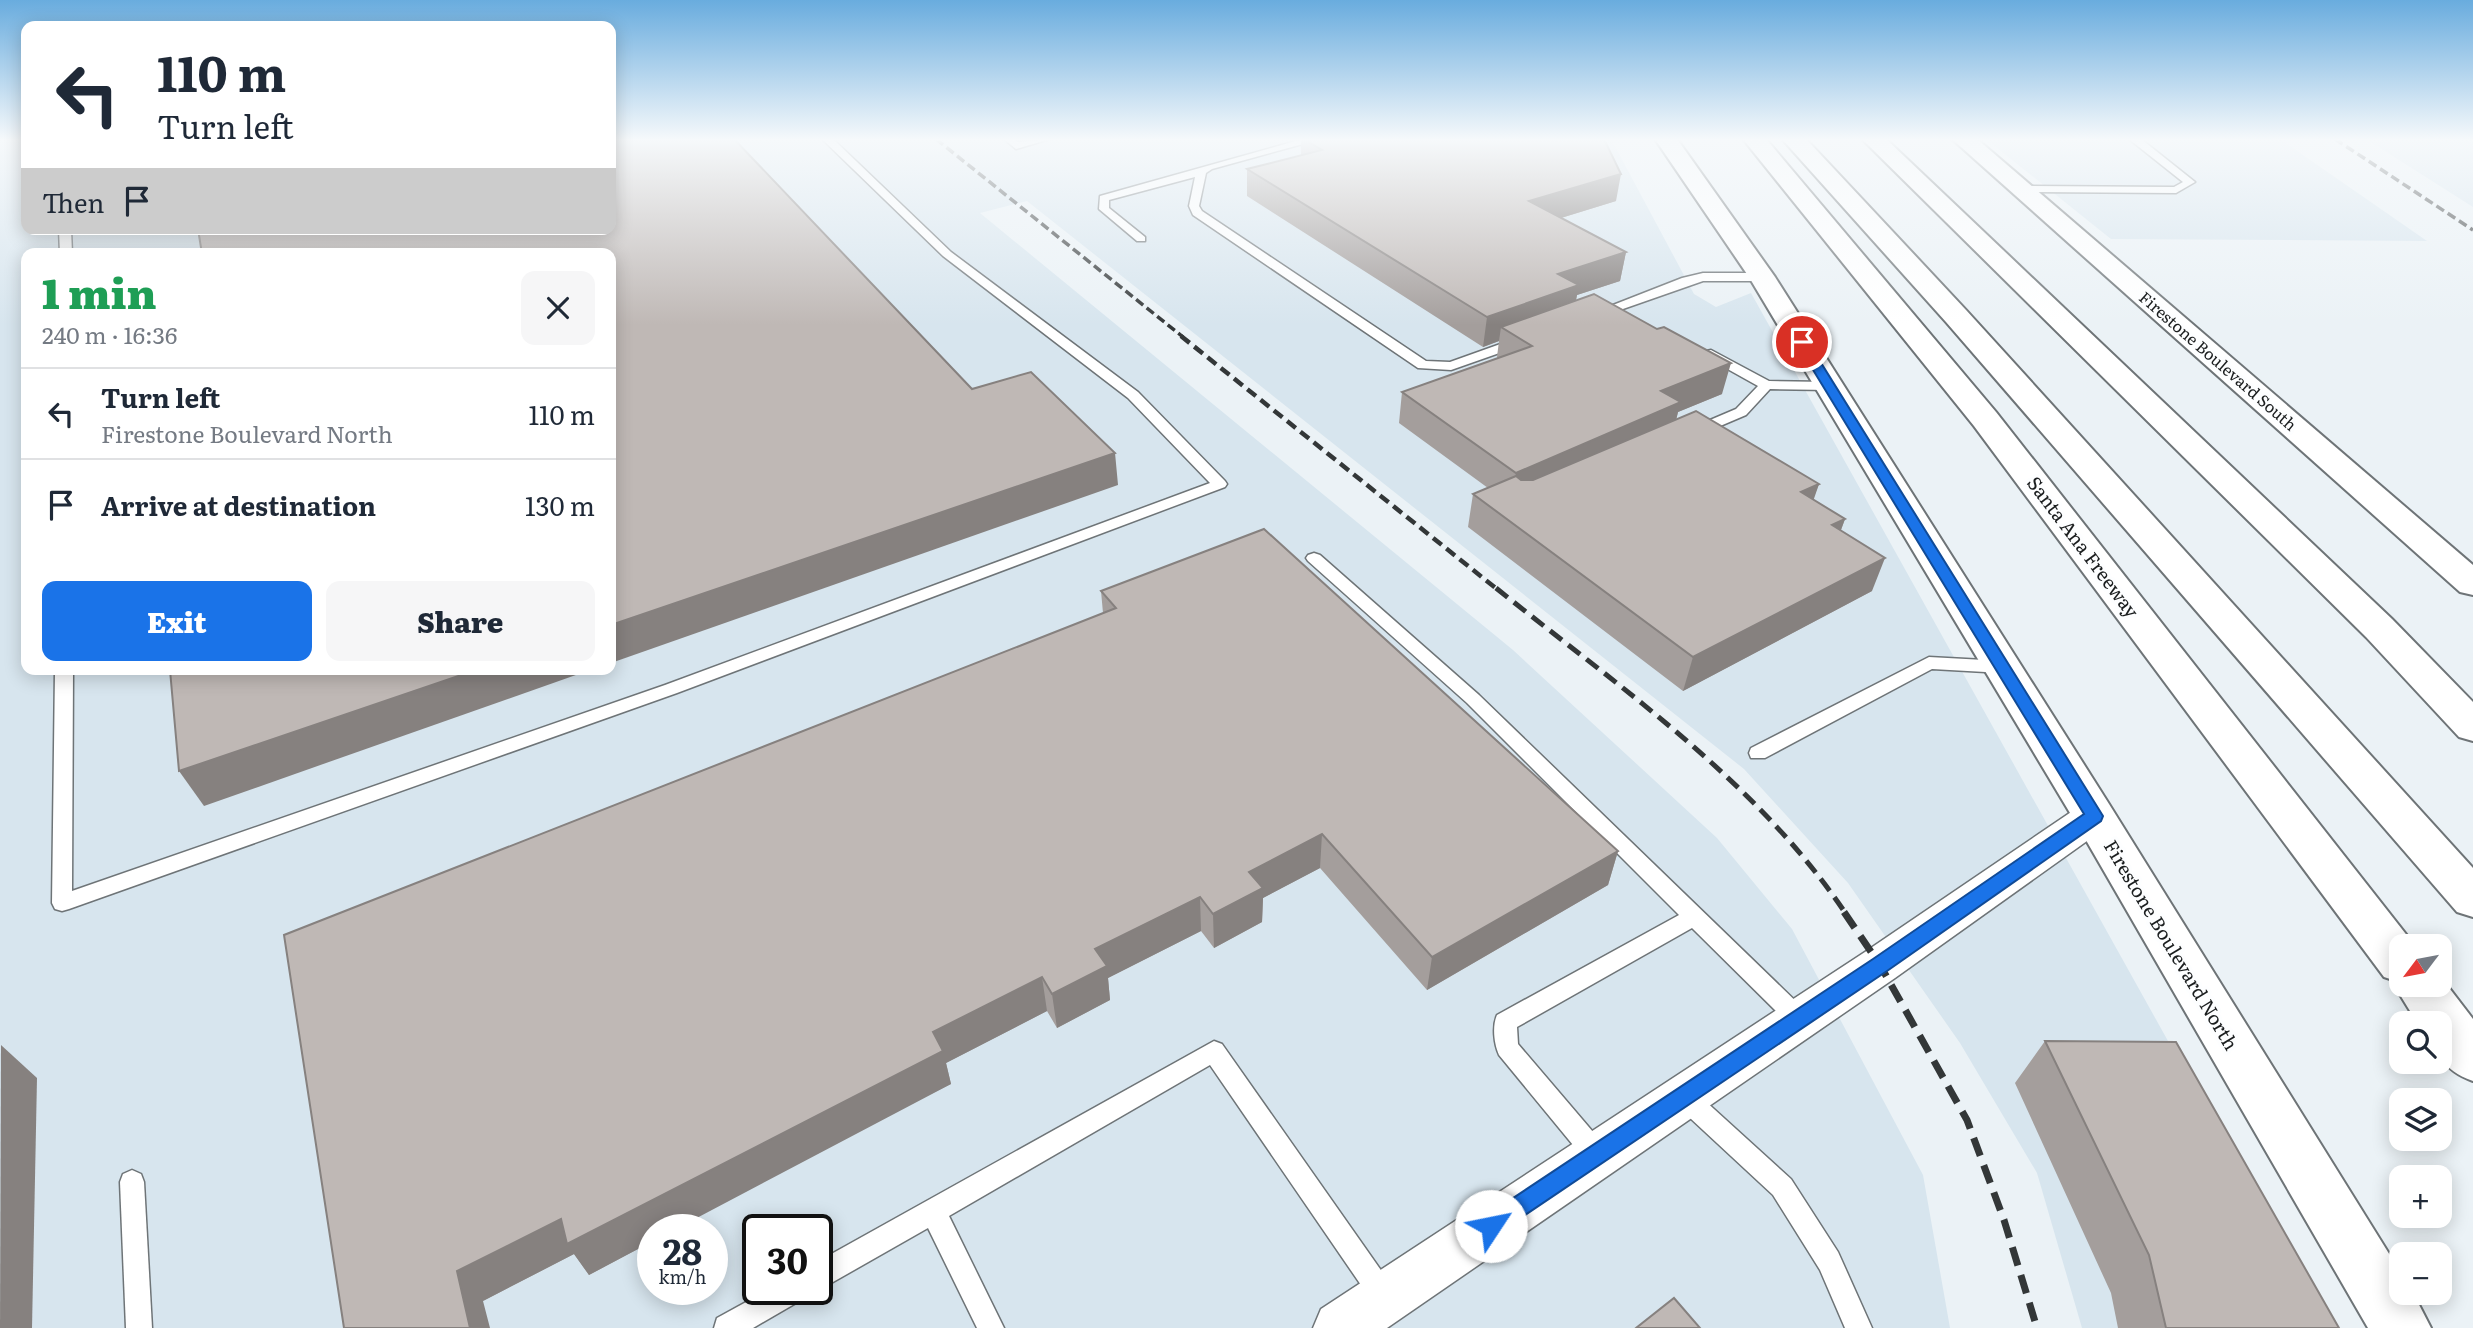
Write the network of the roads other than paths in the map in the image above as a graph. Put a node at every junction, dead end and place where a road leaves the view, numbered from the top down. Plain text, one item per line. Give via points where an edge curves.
1 (892, 201) edge
2 (1104, 201) edge
3 (1195, 201) edge
4 (1709, 201) edge
5 (1805, 201) edge
6 (1850, 201) edge
7 (1936, 201) edge
8 (2035, 201) edge
9 (1141, 239) dead end
10 (1762, 277) junction
11 (1582, 319) edge
12 (1530, 338) edge
13 (1702, 349) edge
14 (1766, 385) junction
15 (1829, 386) junction
16 (1680, 439) edge
17 (1314, 558) dead end
18 (2473, 584) edge
19 (2379, 628) junction
20 (2003, 667) junction
21 (64, 675) edge
22 (2473, 693) edge
23 (2473, 727) edge
24 (1758, 753) dead end
25 (2094, 816) junction
26 (2473, 900) edge
27 (1695, 916) junction
28 (2389, 947) edge
29 (2428, 998) edge
30 (1799, 1019) junction
31 (2473, 1058) edge
32 (1684, 1097) junction
33 (1597, 1155) junction
34 (132, 1182) dead end
35 (933, 1211) junction
36 (833, 1268) edge
37 (1385, 1298) junction
38 (767, 1305) edge
39 (139, 1328) edge
40 (726, 1328) edge
41 (991, 1328) edge
42 (1340, 1328) edge
43 (1859, 1328) edge
44 (2401, 1328) edge

1 - 21 lane via 947,254 1133,395 1220,484 671,689 62,903
2 - 9 lane via 1104,209
3 - 12 lane via 1197,213 1423,365 1451,366
4 - 10 main road, Firestone Boulevard North
5 - 28 main road, Santa Ana Freeway via 1985,419
6 - 26 main road
7 - 19 main road
8 - 18 main road, Firestone Boulevard South
10 - 11 lane via 1703,277
10 - 15 main road, Firestone Boulevard North
13 - 14 lane
14 - 15 lane
14 - 16 lane via 1741,412
15 - 20 main road, Firestone Boulevard North
17 - 27 lane via 1473,698
19 - 22 main road
19 - 23 main road
20 - 24 lane via 1929,663
20 - 25 main road, Firestone Boulevard North
25 - 30 street
25 - 44 main road, Firestone Boulevard North
27 - 30 lane
27 - 33 lane via 1505,1022 1507,1048
29 - 31 main road
30 - 32 street
32 - 33 street
32 - 43 lane via 1782,1187 1829,1261
33 - 37 street
34 - 39 lane
35 - 36 lane
35 - 37 lane via 1214,1051
35 - 41 lane
37 - 42 street
38 - 40 lane

